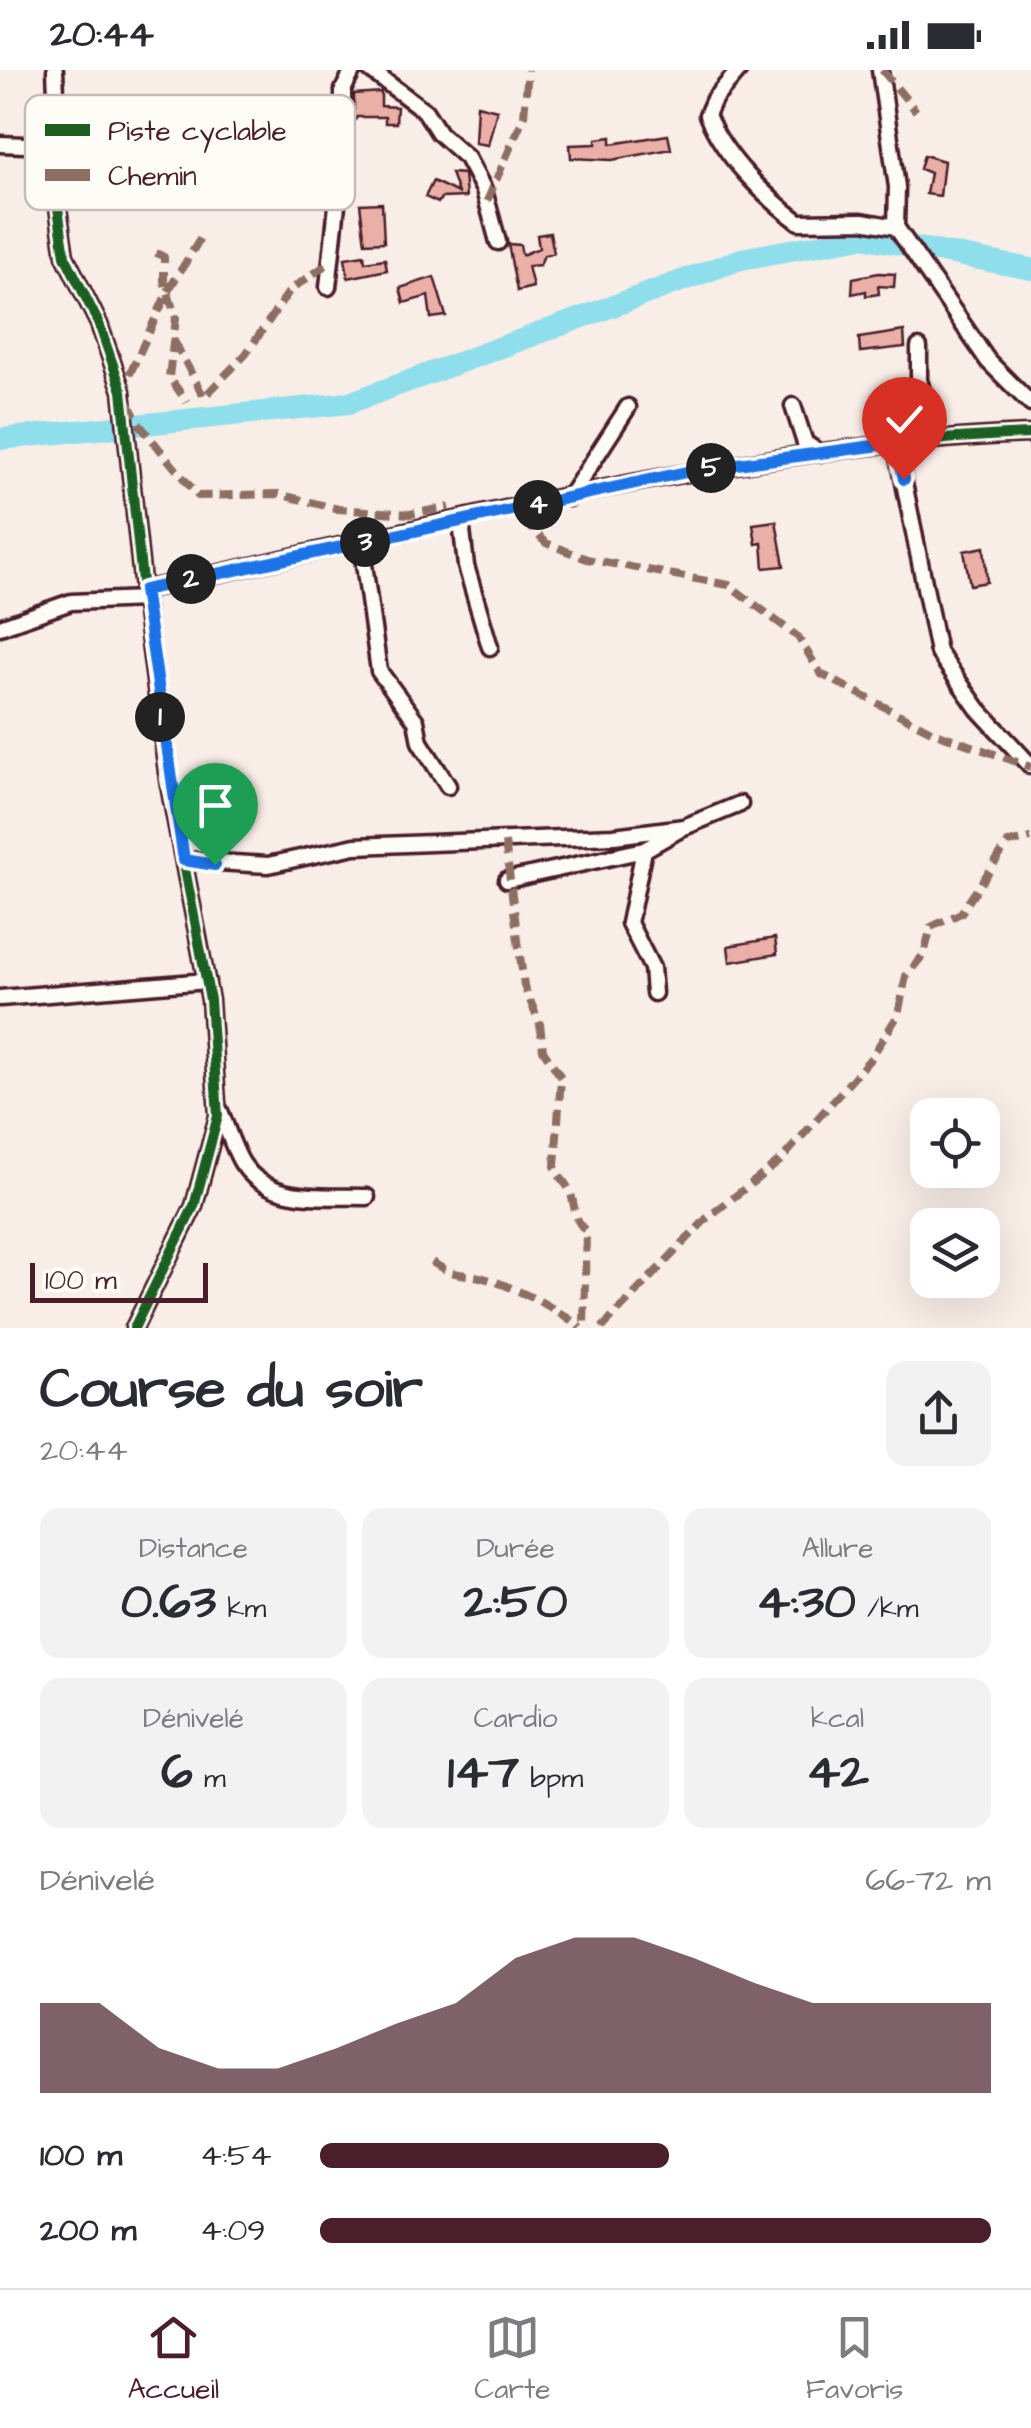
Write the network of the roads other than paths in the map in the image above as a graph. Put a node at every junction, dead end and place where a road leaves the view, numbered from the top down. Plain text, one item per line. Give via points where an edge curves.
1 (55, 70) edge
2 (353, 70) edge
3 (370, 70) edge
4 (739, 70) edge
5 (880, 70) edge
6 (56, 95) edge
7 (343, 95) edge
8 (0, 144) edge
9 (25, 145) edge
10 (59, 210) edge
11 (336, 210) edge
12 (896, 227) junction
13 (498, 242) dead end
14 (328, 287) dead end
15 (918, 347) dead end
16 (1031, 404) edge
17 (793, 406) dead end
18 (628, 407) dead end
19 (1031, 434) edge
20 (936, 437) junction
21 (896, 443) junction
22 (820, 453) junction
23 (569, 498) junction
24 (461, 521) junction
25 (361, 543) junction
26 (144, 594) junction
27 (0, 627) edge
28 (490, 647) dead end
29 (1031, 766) edge
30 (448, 786) dead end
31 (740, 804) dead end
32 (684, 827) junction
33 (644, 850) junction
34 (184, 860) junction
35 (507, 880) dead end
36 (206, 981) junction
37 (654, 993) dead end
38 (0, 998) edge
39 (217, 1106) junction
40 (367, 1197) dead end
41 (134, 1328) edge

1 - 6 street
2 - 7 street
3 - 13 street via 425,111 467,158
4 - 12 street via 708,115 746,172 799,222
5 - 12 street
8 - 9 street
10 - 26 street via 66,256 122,390
11 - 14 street
12 - 16 street via 979,350
15 - 20 street via 919,380
17 - 22 street via 805,442
18 - 23 street
19 - 20 street
20 - 21 street
21 - 22 street
21 - 29 street via 938,652
22 - 23 street via 700,469
23 - 24 street
24 - 25 street
24 - 28 street via 466,566
25 - 26 street
25 - 30 street via 380,671 416,721 420,742
26 - 27 street via 115,604 71,602
26 - 34 street
31 - 32 street
32 - 33 street
32 - 34 street via 355,846 268,865
33 - 35 street
33 - 37 street via 629,923 652,968
34 - 36 street
36 - 38 street
36 - 39 street
39 - 40 street via 243,1166 266,1184 312,1198
39 - 41 street via 194,1206

